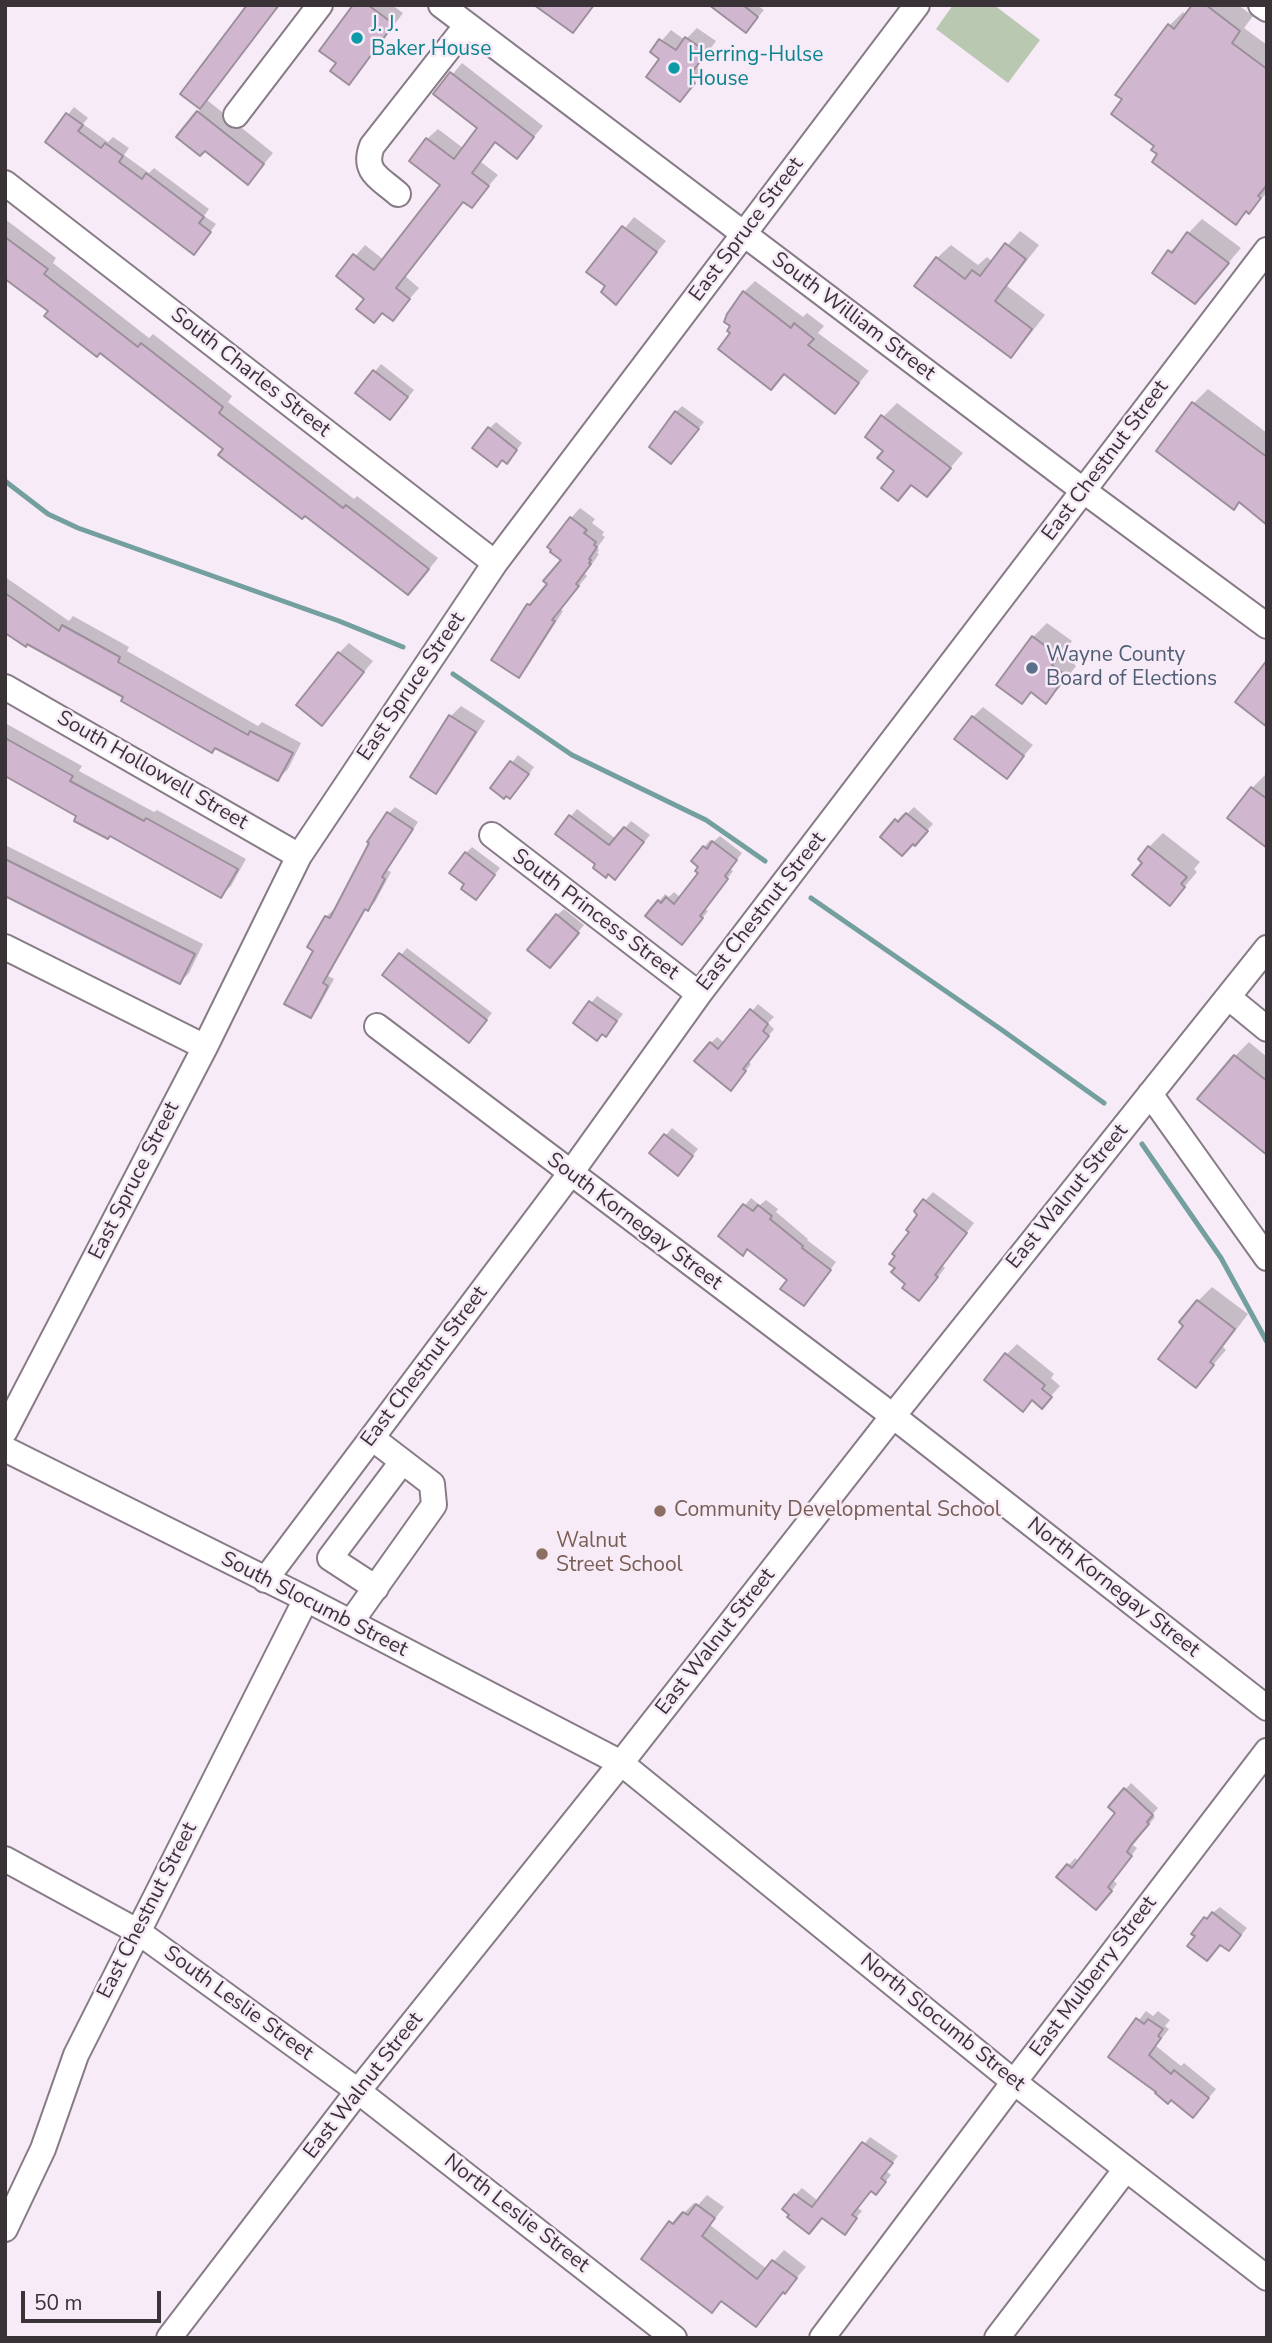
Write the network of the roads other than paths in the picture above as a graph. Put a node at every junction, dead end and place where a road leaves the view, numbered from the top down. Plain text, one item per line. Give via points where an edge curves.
1 (320, 5) edge
2 (441, 5) edge
3 (917, 5) edge
4 (1261, 5) edge
5 (1267, 9) edge
6 (467, 25) junction
7 (236, 115) dead end
8 (5, 183) edge
9 (398, 194) dead end
10 (744, 234) junction
11 (1267, 250) edge
12 (1084, 491) junction
13 (495, 563) junction
14 (1267, 626) edge
15 (5, 687) edge
16 (492, 835) dead end
17 (299, 856) junction
18 (5, 947) edge
19 (1267, 948) edge
20 (699, 994) junction
21 (1228, 997) junction
22 (377, 1026) dead end
23 (1267, 1029) edge
24 (205, 1047) junction
25 (1150, 1094) junction
26 (570, 1174) junction
27 (1267, 1258) edge
28 (893, 1416) junction
29 (5, 1431) edge
30 (372, 1438) junction
31 (5, 1449) edge
32 (402, 1462) junction
33 (265, 1580) junction
34 (376, 1588) junction
35 (306, 1599) junction
36 (351, 1622) junction
37 (1267, 1708) edge
38 (1267, 1751) edge
39 (621, 1763) junction
40 (5, 1859) edge
41 (137, 1931) junction
42 (1014, 2082) junction
43 (358, 2091) junction
44 (1126, 2169) junction
45 (5, 2229) edge
46 (1267, 2278) edge
47 (169, 2338) edge
48 (674, 2338) edge
49 (822, 2338) edge
50 (997, 2338) edge

1 - 7 street
2 - 6 street, South William Street
3 - 10 street, East Spruce Street
4 - 5 street
6 - 9 street via 372,146 371,170
6 - 10 street, South William Street
8 - 13 street, South Charles Street
10 - 12 street, South William Street
10 - 13 street, East Spruce Street
11 - 12 street, East Chestnut Street
12 - 14 street, South William Street
12 - 20 street, East Chestnut Street
13 - 17 street, East Spruce Street
15 - 17 street, South Hollowell Street
16 - 20 street, South Princess Street
17 - 24 street, East Spruce Street
18 - 24 street
19 - 21 street, East Walnut Street
20 - 26 street, East Chestnut Street
21 - 23 street
21 - 25 street, East Walnut Street
22 - 26 street, South Kornegay Street
24 - 29 street, East Spruce Street
25 - 27 street
25 - 28 street, East Walnut Street
26 - 28 street, South Kornegay Street
26 - 30 street, East Chestnut Street
28 - 37 street, North Kornegay Street
28 - 39 street, East Walnut Street
30 - 32 street
30 - 33 street, East Chestnut Street
31 - 33 street, South Slocumb Street
32 - 34 street via 432,1484 434,1505
32 - 34 street via 330,1558
33 - 35 street, South Slocumb Street
34 - 36 street
35 - 36 street, South Slocumb Street
35 - 41 street, East Chestnut Street
36 - 39 street, South Slocumb Street
38 - 42 street, East Mulberry Street
39 - 42 street, North Slocumb Street
39 - 43 street, East Walnut Street
40 - 41 street, South Leslie Street
41 - 43 street, South Leslie Street
41 - 45 street, East Chestnut Street via 76,2055 43,2150
42 - 44 street, North Slocumb Street
42 - 49 street, East Mulberry Street
43 - 47 street, East Walnut Street
43 - 48 street, North Leslie Street
44 - 46 street, North Slocumb Street
44 - 50 street

